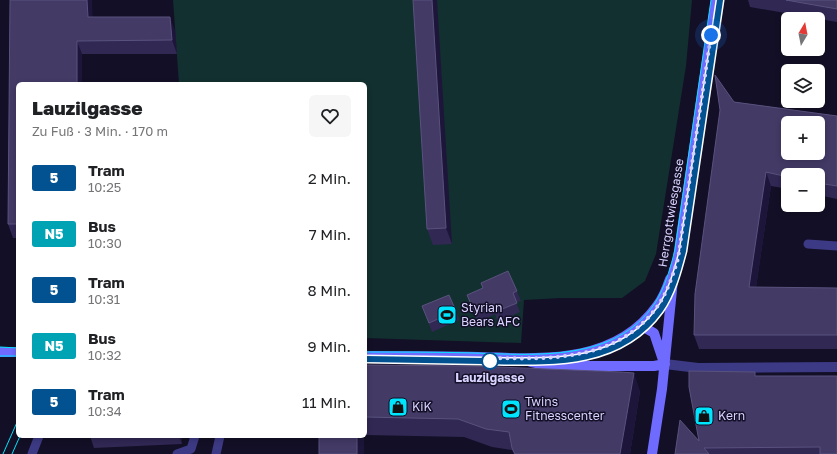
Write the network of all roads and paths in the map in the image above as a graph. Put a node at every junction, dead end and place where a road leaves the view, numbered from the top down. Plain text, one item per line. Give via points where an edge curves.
1 (716, 0) edge
2 (808, 244) dead end
3 (837, 246) edge
4 (674, 270) junction
5 (640, 325) junction
6 (0, 352) edge
7 (16, 352) edge
8 (367, 356) edge
9 (516, 358) junction
10 (664, 364) junction
11 (837, 367) edge
12 (37, 438) edge
13 (194, 438) edge
14 (220, 438) edge
15 (32, 454) edge
16 (177, 454) edge
17 (216, 454) edge
18 (652, 454) edge

1 - 4 street, Herrgottwiesgasse via 678,259
2 - 3 lane
4 - 5 street via 659,302
4 - 10 street, Herrgottwiesgasse
5 - 9 street via 624,338 589,352 558,357
5 - 10 street via 654,333
6 - 7 street
8 - 9 street
9 - 10 street via 552,366
10 - 11 street via 698,368
10 - 18 street, Herrgottwiesgasse
12 - 15 lane
13 - 16 lane via 191,449
14 - 17 lane

